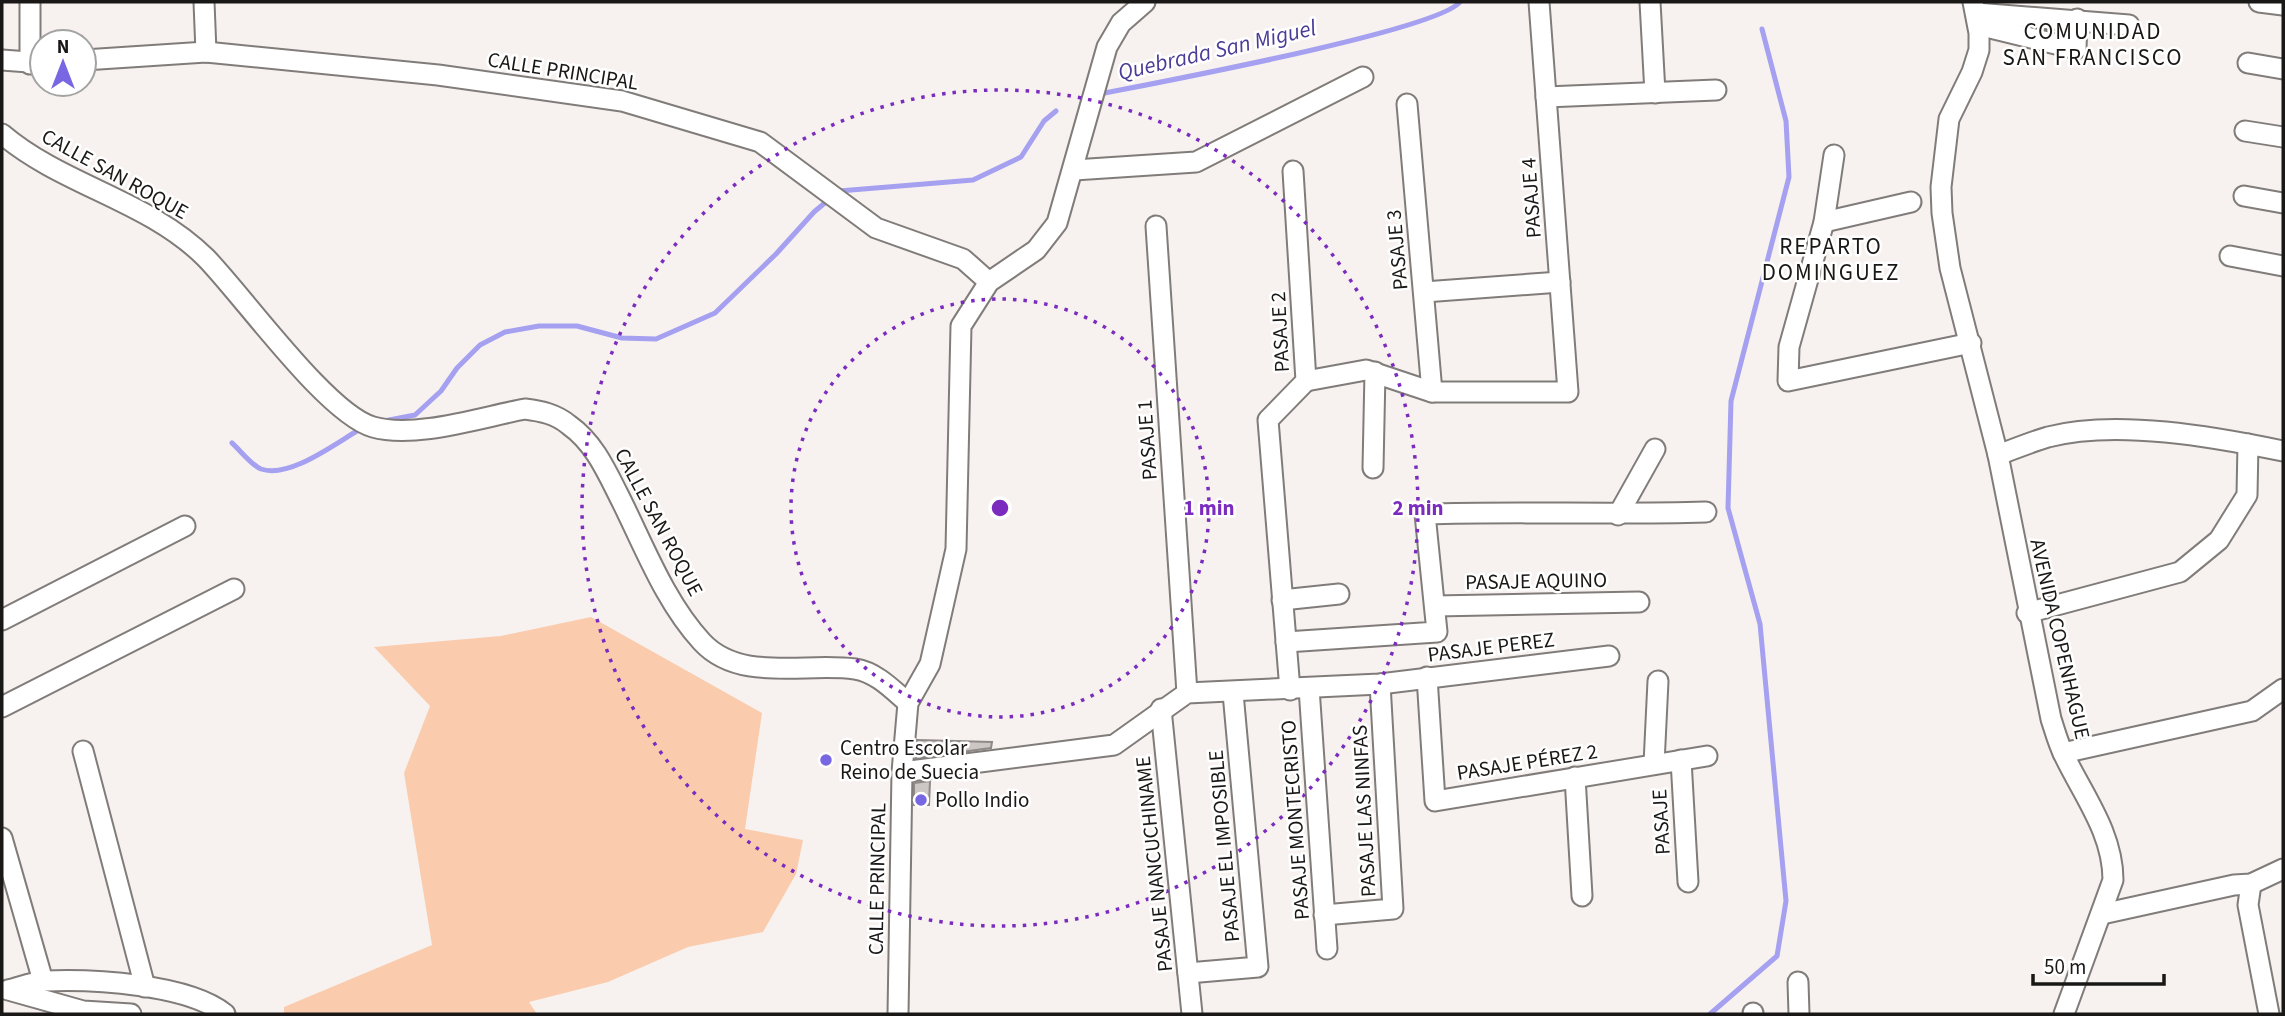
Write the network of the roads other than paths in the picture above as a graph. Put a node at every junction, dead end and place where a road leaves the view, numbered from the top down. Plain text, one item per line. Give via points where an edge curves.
1 (30, 2) edge
2 (204, 2) edge
3 (1145, 2) edge
4 (1539, 2) edge
5 (1650, 2) edge
6 (2259, 2) edge
7 (2283, 5) edge
8 (1976, 13) edge
9 (2077, 19) junction
10 (2129, 25) dead end
11 (33, 28) edge
12 (206, 52) junction
13 (98, 59) edge
14 (2, 60) edge
15 (28, 63) edge
16 (2248, 63) dead end
17 (2283, 69) edge
18 (1363, 77) dead end
19 (1716, 90) dead end
20 (1655, 93) junction
21 (1546, 97) junction
22 (1407, 104) dead end
23 (2245, 131) dead end
24 (2, 134) edge
25 (2283, 137) edge
26 (1834, 155) dead end
27 (1074, 170) junction
28 (1293, 172) dead end
29 (2244, 196) dead end
30 (1911, 202) dead end
31 (2283, 203) edge
32 (1824, 222) junction
33 (1156, 226) dead end
34 (2230, 256) dead end
35 (2283, 267) edge
36 (989, 282) junction
37 (1559, 282) junction
38 (1424, 292) junction
39 (1972, 343) junction
40 (1375, 372) junction
41 (1306, 381) junction
42 (1432, 392) junction
43 (2248, 444) junction
44 (1655, 449) dead end
45 (2283, 451) edge
46 (1998, 456) junction
47 (1373, 468) dead end
48 (1706, 512) dead end
49 (1618, 515) junction
50 (185, 526) dead end
51 (234, 589) dead end
52 (1339, 594) dead end
53 (1282, 600) junction
54 (1639, 602) dead end
55 (1435, 606) junction
56 (2028, 612) junction
57 (2, 620) edge
58 (1286, 642) junction
59 (1609, 656) dead end
60 (1427, 677) junction
61 (1658, 681) dead end
62 (1380, 684) junction
63 (1299, 689) junction
64 (2283, 689) edge
65 (1187, 693) junction
66 (1233, 693) junction
67 (908, 703) junction
68 (2, 707) edge
69 (1161, 709) junction
70 (83, 751) dead end
71 (2063, 753) junction
72 (1707, 756) dead end
73 (1681, 760) junction
74 (1654, 764) junction
75 (902, 772) junction
76 (1575, 777) junction
77 (2, 838) edge
78 (2283, 869) edge
79 (1688, 882) dead end
80 (2250, 884) junction
81 (1582, 896) dead end
82 (2102, 914) junction
83 (1324, 915) junction
84 (1326, 949) dead end
85 (1188, 973) junction
86 (43, 981) junction
87 (1798, 982) dead end
88 (104, 983) junction
89 (145, 987) junction
90 (5, 990) edge
91 (103, 1013) edge
92 (131, 1014) edge
93 (225, 1014) edge
94 (898, 1014) edge
95 (1192, 1014) edge
96 (1799, 1014) edge
97 (2064, 1014) edge
98 (2269, 1014) edge

1 - 11 street
2 - 12 street
3 - 27 street via 1121,23 1107,47
4 - 21 street, PASAJE 4
5 - 20 street
6 - 7 street
8 - 9 street
8 - 9 street via 2076,49
8 - 39 street, AVENIDA COPENHAGUE via 1977,62 1949,119 1941,187 1950,268
9 - 10 street
12 - 13 street, CALLE PRINCIPAL
12 - 36 street, CALLE PRINCIPAL via 438,75 635,104 760,142 876,228 963,259
14 - 15 street
16 - 17 street
18 - 27 street via 1196,162
19 - 20 street
20 - 21 street
21 - 37 street, PASAJE 4
22 - 38 street, PASAJE 3
23 - 25 street
24 - 67 street, CALLE SAN ROQUE via 46,164 179,234 239,292 338,407 358,422 404,432 525,409 545,412 570,425 596,453 668,594 702,643 722,658 768,668 856,669 874,676
26 - 32 street
27 - 36 street via 1057,223 1046,239
28 - 41 street, PASAJE 2
29 - 31 street
30 - 32 street
32 - 39 street via 1789,347 1788,381
33 - 65 street, PASAJE 1
34 - 35 street
36 - 67 street via 961,326 956,549 930,664
37 - 38 street
37 - 42 street, PASAJE 4 via 1568,391
38 - 42 street, PASAJE 3
39 - 46 street, AVENIDA COPENHAGUE
40 - 41 street
40 - 42 street
40 - 47 street
41 - 53 street, PASAJE 2 via 1268,420
43 - 45 street
43 - 46 street via 2183,434 2099,430 2049,437
43 - 56 street via 2248,495 2220,540 2180,572
44 - 49 street
46 - 56 street, AVENIDA COPENHAGUE
48 - 49 street
49 - 55 street via 1426,514
50 - 57 street
51 - 68 street
52 - 53 street
53 - 58 street, PASAJE 2
54 - 55 street, PASAJE AQUINO
55 - 58 street via 1437,632
56 - 71 street, AVENIDA COPENHAGUE
58 - 63 street, PASAJE 2
59 - 60 street, PASAJE PEREZ
60 - 62 street, PASAJE PEREZ
60 - 76 street, PASAJE PÉREZ 2 via 1435,801
61 - 74 street
62 - 63 street, PASAJE PEREZ
62 - 83 street, PASAJE LAS NINFAS via 1393,909
63 - 66 street, PASAJE PEREZ
63 - 83 street, PASAJE MONTECRISTO
64 - 71 street via 2252,711
65 - 66 street, PASAJE PEREZ
65 - 69 street
66 - 85 street, PASAJE EL IMPOSIBLE via 1258,967
67 - 75 street, CALLE PRINCIPAL
69 - 75 street via 1114,745
69 - 85 street, PASAJE NANCUCHINAME
70 - 89 street
71 - 82 street, AVENIDA COPENHAGUE via 2098,815 2113,864
72 - 73 street, PASAJE PÉREZ 2
73 - 74 street, PASAJE PÉREZ 2
73 - 79 street, PASAJE
74 - 76 street, PASAJE PÉREZ 2
75 - 94 street, CALLE PRINCIPAL
76 - 81 street
77 - 86 street
78 - 80 street
80 - 82 street
80 - 98 street via 2248,905
82 - 97 street, AVENIDA COPENHAGUE
83 - 84 street, PASAJE MONTECRISTO
85 - 95 street, PASAJE NANCUCHINAME
86 - 88 street
86 - 90 street
87 - 96 street
88 - 89 street
88 - 91 street
89 - 93 street via 203,1001
90 - 91 street
91 - 92 street

